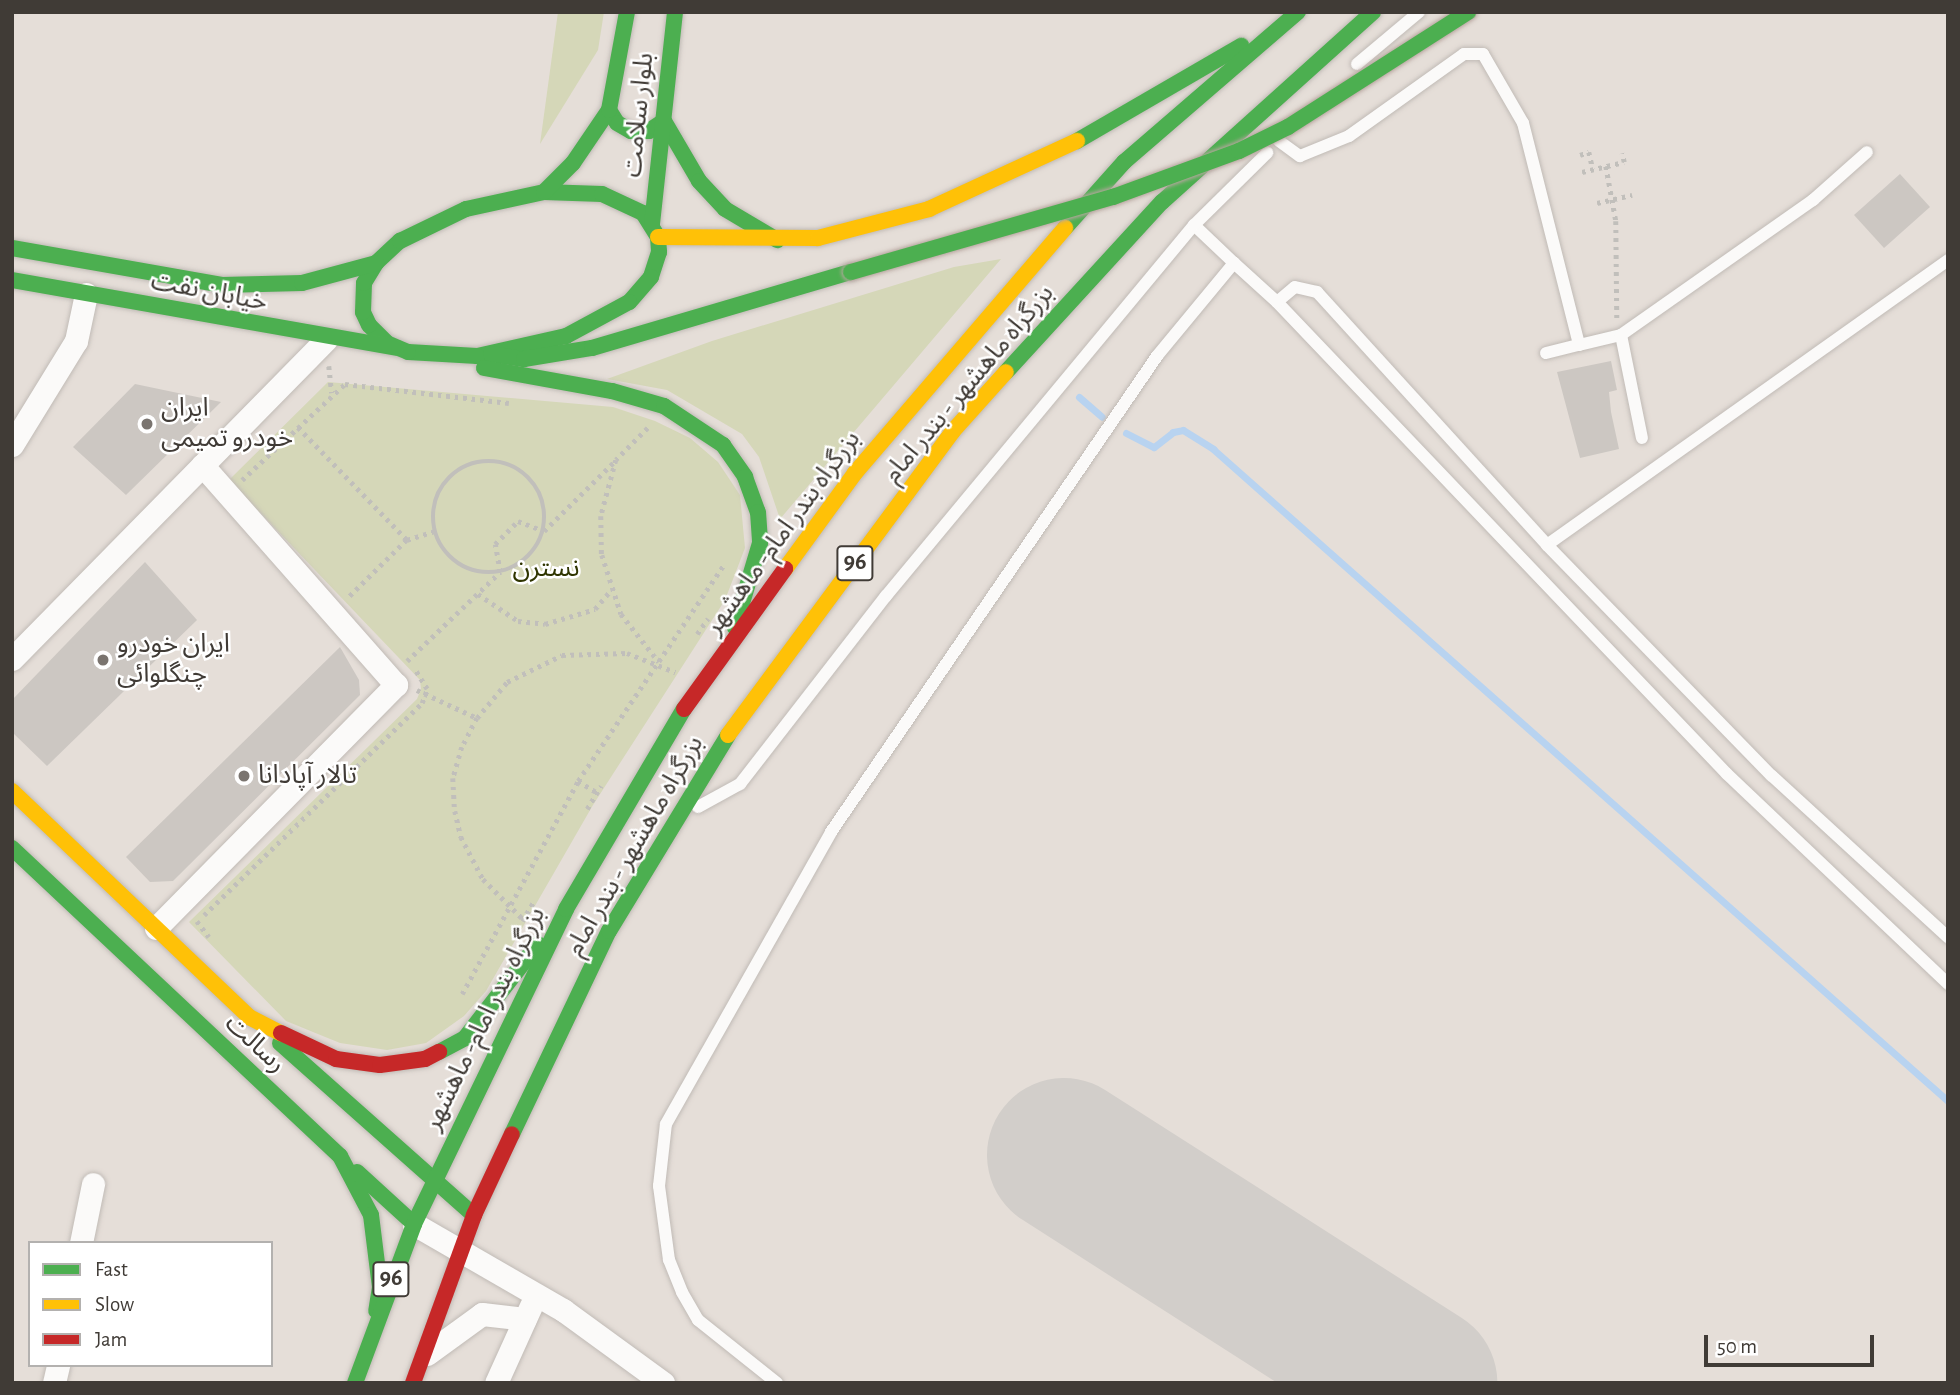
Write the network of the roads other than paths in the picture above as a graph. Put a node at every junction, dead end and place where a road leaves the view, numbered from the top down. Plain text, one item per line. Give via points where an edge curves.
1 (626, 12) edge
2 (675, 12) edge
3 (1274, 12) edge
4 (1373, 12) edge
5 (1419, 12) edge
6 (1468, 12) edge
7 (1295, 15) edge
8 (609, 110) junction
9 (664, 121) junction
10 (1279, 141) junction
11 (1867, 152) dead end
12 (544, 192) junction
13 (1194, 225) junction
14 (655, 230) junction
15 (776, 240) junction
16 (12, 248) edge
17 (1948, 260) edge
18 (91, 263) junction
19 (376, 263) junction
20 (1234, 263) junction
21 (12, 280) edge
22 (86, 294) junction
23 (1277, 302) junction
24 (1621, 335) junction
25 (326, 339) junction
26 (1578, 345) junction
27 (397, 348) junction
28 (1546, 353) dead end
29 (492, 354) junction
30 (440, 358) junction
31 (1642, 438) dead end
32 (12, 445) edge
33 (202, 465) junction
34 (1547, 545) junction
35 (725, 653) junction
36 (12, 659) edge
37 (12, 791) edge
38 (676, 819) junction
39 (12, 848) edge
40 (566, 909) junction
41 (156, 928) junction
42 (1948, 937) edge
43 (1948, 984) edge
44 (249, 1017) junction
45 (340, 1156) junction
46 (436, 1179) junction
47 (93, 1184) dead end
48 (474, 1215) junction
49 (414, 1224) junction
50 (81, 1241) edge
51 (461, 1251) junction
52 (537, 1294) junction
53 (526, 1319) junction
54 (374, 1320) junction
55 (422, 1359) junction
56 (355, 1383) edge
57 (413, 1383) edge
58 (496, 1383) edge
59 (663, 1383) edge
60 (776, 1383) edge

1 - 8 main road, بلوار سلامت
2 - 9 main road, بلوار سلامت
3 - 7 lane
4 - 38 main road, بزرگراه ماهشهر - بندر امام / 96 via 1162,202 953,431 732,728
5 - 10 lane via 1386,36
6 - 29 main road, bridge via 1289,127 1239,151 1113,197 593,348 524,359
7 - 15 main road via 1099,130 1009,176 881,224 818,238
7 - 35 main road, بزرگراه بندر امام- ماهشهر / 96 via 1124,162 1060,233 855,473
8 - 9 main road via 631,131 649,131
8 - 12 main road, بلوار سلامت via 573,163
9 - 14 main road, بلوار سلامت
9 - 15 main road via 699,181 725,209
10 - 13 lane
10 - 26 lane via 1300,156 1349,136 1464,54 1483,54 1523,123
11 - 24 lane via 1813,200
12 - 14 main road via 613,197 633,205
12 - 19 main road via 492,201 442,218 400,241
13 - 20 lane
13 - 38 lane via 886,596 740,784
14 - 15 main road
14 - 29 main road, بلوار سلامت via 651,276 621,308 566,336
16 - 18 main road, خیابان نفت
17 - 34 lane
18 - 19 main road, خیابان نفت via 222,285 265,287 302,283
18 - 22 main road
19 - 27 main road via 364,284 363,312 377,336
20 - 23 lane
20 - 60 lane via 1157,356 831,832 666,1124 659,1185 669,1259 682,1292 698,1320
21 - 22 main road, خیابان نفت
22 - 25 main road, خیابان نفت
22 - 32 street via 76,341
23 - 34 lane via 1286,292 1303,286 1317,292
23 - 43 lane via 1727,774
24 - 26 lane
24 - 31 lane
25 - 27 main road, خیابان نفت
25 - 33 street
26 - 28 lane
27 - 30 main road, خیابان نفت
29 - 30 main road
30 - 35 main road, خیابان نفت via 612,391 664,406 723,445 746,477 758,512 760,543 750,588
33 - 36 street
33 - 41 street via 396,685
34 - 42 lane via 1772,776
35 - 40 main road, بزرگراه بندر امام- ماهشهر / 96 via 698,689
37 - 41 main road, رسالت
38 - 48 main road, بزرگراه ماهشهر - بندر امام / 96 via 609,931
39 - 45 main road, رسالت
40 - 44 main road, رسالت via 465,1038 425,1059 380,1065 336,1059
40 - 46 main road, بزرگراه بندر امام- ماهشهر / 96
41 - 44 main road, رسالت
44 - 46 main road, رسالت
45 - 49 main road
45 - 54 main road, رسالت via 371,1215 380,1287
46 - 48 main road, رسالت
46 - 49 main road, 96
47 - 50 street
48 - 51 main road, 96
49 - 51 street
49 - 54 main road, 96
51 - 52 street
51 - 55 main road, 96
52 - 53 street
52 - 59 street
53 - 55 street via 482,1314
53 - 58 street
54 - 56 main road, 96
55 - 57 main road, 96

